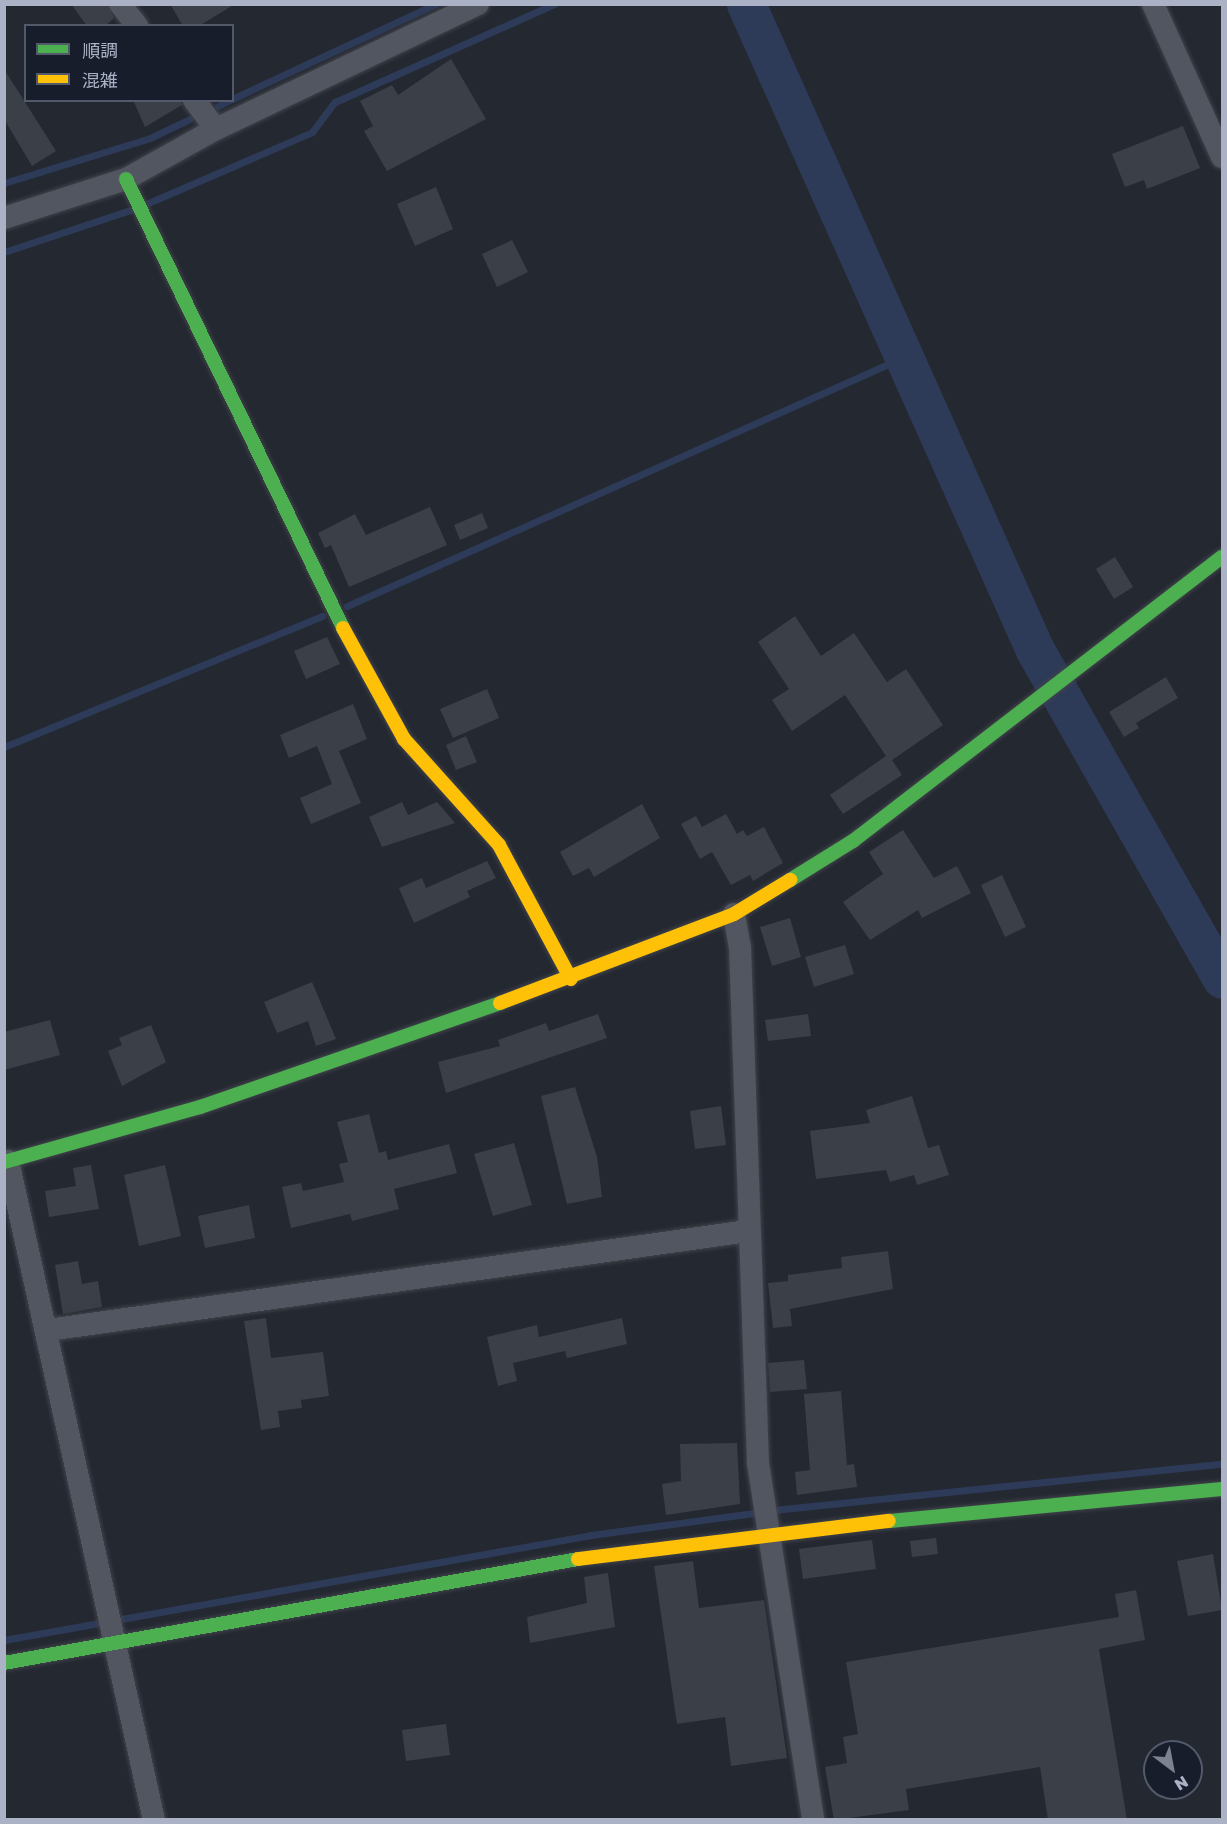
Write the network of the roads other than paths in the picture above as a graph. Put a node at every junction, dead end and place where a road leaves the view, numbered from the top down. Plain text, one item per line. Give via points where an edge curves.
1 (120, 4) edge
2 (478, 4) edge
3 (1153, 4) edge
4 (135, 24) edge
5 (196, 102) edge
6 (216, 129) junction
7 (1222, 157) edge
8 (131, 188) junction
9 (4, 218) edge
10 (1222, 557) edge
11 (734, 914) junction
12 (571, 979) junction
13 (6, 1162) edge
14 (748, 1231) junction
15 (48, 1330) junction
16 (1222, 1489) edge
17 (768, 1532) junction
18 (118, 1640) junction
19 (4, 1664) edge
20 (154, 1820) edge
21 (813, 1820) edge

1 - 4 street
2 - 6 street
3 - 7 street
5 - 6 street
6 - 8 street
8 - 9 street
8 - 12 street via 371,686 404,739 499,844
10 - 11 street via 853,841
11 - 12 street
11 - 14 street via 740,947
12 - 13 street via 200,1107
13 - 15 street
14 - 15 street
14 - 17 street via 762,1501
15 - 18 street
16 - 17 street
17 - 18 street via 596,1556
17 - 21 street
18 - 19 street
18 - 20 street

